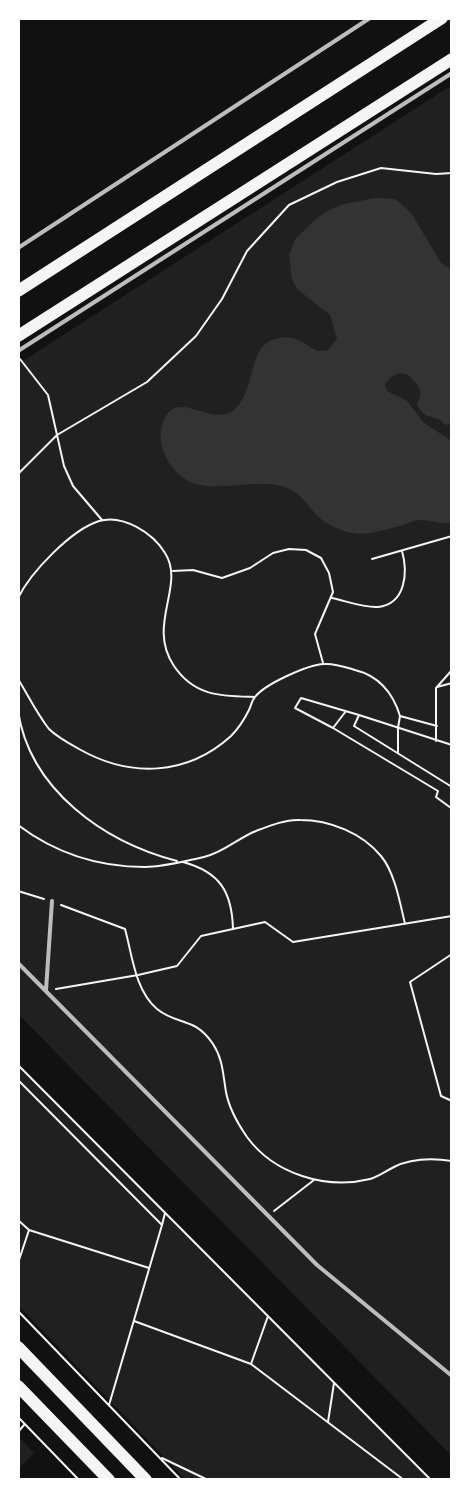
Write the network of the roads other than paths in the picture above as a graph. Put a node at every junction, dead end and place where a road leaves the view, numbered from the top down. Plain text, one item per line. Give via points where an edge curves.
1 (370, 18) edge
2 (442, 18) edge
3 (452, 59) edge
4 (452, 73) edge
5 (18, 248) edge
6 (18, 291) edge
7 (18, 336) edge
8 (18, 351) edge
9 (52, 901) road end
10 (18, 963) edge
11 (45, 991) junction
12 (18, 1347) edge
13 (452, 1376) edge
14 (18, 1386) edge
15 (109, 1480) edge
16 (146, 1480) edge

1 - 5 lane
2 - 6 main road
3 - 7 main road
4 - 8 lane
9 - 11 lane
10 - 11 lane
11 - 13 lane via 317,1265
12 - 16 main road
14 - 15 main road

